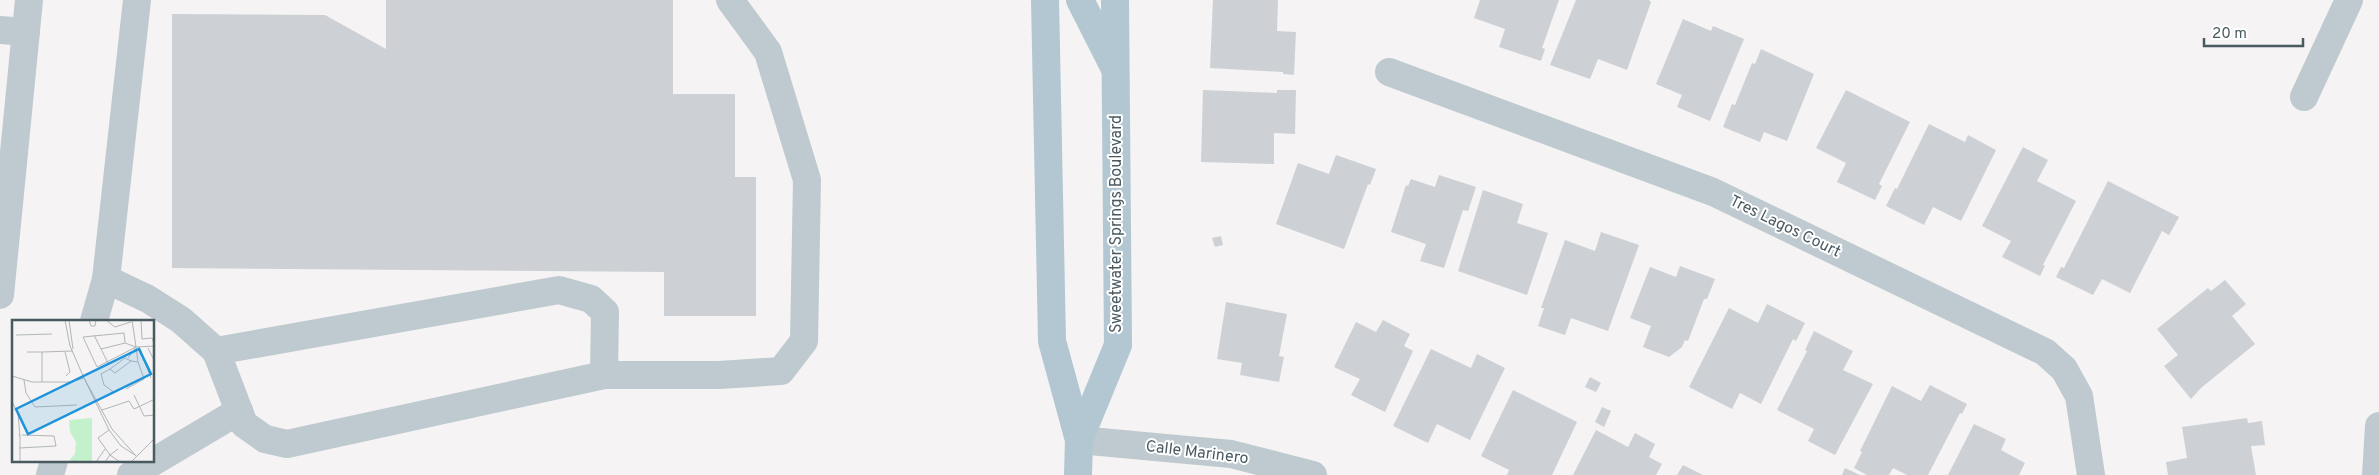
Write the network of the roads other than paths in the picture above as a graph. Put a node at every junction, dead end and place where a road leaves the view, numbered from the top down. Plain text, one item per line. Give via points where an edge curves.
1 (29, 0) edge
2 (137, 0) edge
3 (730, 0) edge
4 (1045, 0) edge
5 (1080, 0) edge
6 (1115, 0) edge
7 (2349, 0) edge
8 (13, 31) edge
9 (1115, 71) junction
10 (1390, 72) dead end
11 (2304, 97) dead end
12 (106, 279) junction
13 (0, 294) edge
14 (94, 320) edge
15 (216, 351) junction
16 (604, 374) junction
17 (239, 411) junction
18 (2379, 426) edge
19 (1079, 440) junction
20 (155, 461) edge
21 (54, 462) edge
22 (153, 462) edge
23 (50, 475) edge
24 (131, 475) edge
25 (1078, 475) edge
26 (1313, 475) edge
27 (2091, 475) edge
28 (2376, 475) edge

1 - 8 street
2 - 12 street
3 - 16 street via 768,52 807,180 804,341 781,371 718,375
4 - 19 main road, Sweetwater Springs Boulevard via 1052,341
5 - 9 main road
6 - 9 main road, Sweetwater Springs Boulevard
7 - 11 street
8 - 13 street
9 - 19 main road, Sweetwater Springs Boulevard via 1118,346
10 - 27 street, Tres Lagos Court via 1713,192 2045,352 2064,368 2079,396
12 - 14 street
12 - 15 street via 148,299 181,320
15 - 16 street via 559,290 592,299 605,312
15 - 17 street
16 - 17 street via 287,444 264,439 244,424
17 - 20 street
18 - 28 street
19 - 25 main road, Sweetwater Springs Boulevard
19 - 26 street, Calle Marinero via 1231,454
21 - 23 street
22 - 24 street

